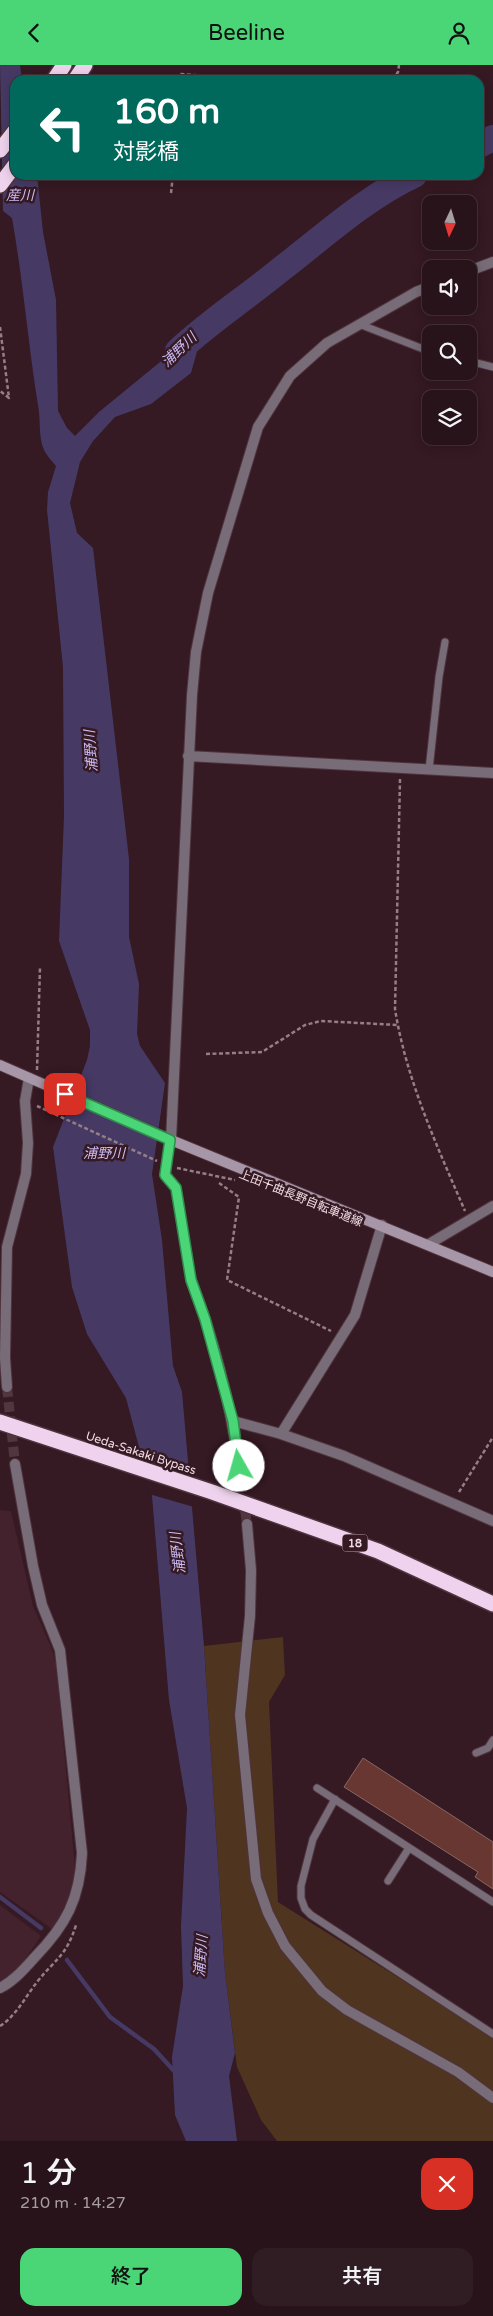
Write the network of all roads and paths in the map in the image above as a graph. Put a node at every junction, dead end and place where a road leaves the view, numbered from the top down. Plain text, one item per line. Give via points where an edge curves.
1 (180, 75) edge
2 (194, 75) edge
3 (10, 137) edge
4 (0, 150) edge
5 (10, 172) edge
6 (172, 180) edge
7 (0, 185) edge
8 (171, 193) dead end
9 (493, 261) edge
10 (477, 268) edge
11 (422, 291) edge
12 (358, 324) junction
13 (0, 327) edge
14 (422, 349) edge
15 (477, 363) edge
16 (493, 367) edge
17 (0, 391) edge
18 (445, 642) dead end
19 (188, 756) junction
20 (400, 768) junction
21 (429, 770) junction
22 (493, 773) edge
23 (40, 967) dead end
24 (398, 1025) junction
25 (206, 1054) dead end
26 (0, 1065) edge
27 (32, 1080) junction
28 (45, 1109) dead end
29 (167, 1138) junction
30 (163, 1164) junction
31 (237, 1181) dead end
32 (219, 1183) dead end
33 (493, 1206) edge
34 (468, 1219) junction
35 (382, 1225) junction
36 (429, 1244) junction
37 (493, 1272) edge
38 (191, 1280) joint
39 (342, 1336) junction
40 (7, 1387) tunnel mouth
41 (233, 1421) junction
42 (0, 1422) edge
43 (281, 1433) junction
44 (493, 1437) edge
45 (15, 1464) tunnel mouth
46 (239, 1466) tunnel mouth
47 (451, 1504) junction
48 (493, 1521) edge
49 (247, 1524) tunnel mouth
50 (493, 1605) edge
51 (493, 1740) edge
52 (476, 1753) dead end
53 (317, 1788) dead end
54 (335, 1799) junction
55 (409, 1848) junction
56 (388, 1881) dead end
57 (493, 1902) edge
58 (0, 1988) edge
59 (493, 2033) edge
60 (493, 2098) edge

1 - 2 path
3 - 4 highway
5 - 7 highway
6 - 8 path
9 - 10 street
11 - 12 street
12 - 14 lane
12 - 19 street via 327,343 290,376 258,427 208,593 196,652
13 - 17 path via 9,398
15 - 16 lane
18 - 21 lane
19 - 20 street
19 - 29 street
20 - 21 street
20 - 24 path via 395,1009
21 - 22 street
23 - 27 path
24 - 25 path via 321,1021 305,1025 262,1052
24 - 34 path via 421,1102
26 - 27 street
27 - 29 street
27 - 40 street via 25,1101 26,1174 7,1247 4,1359
28 - 30 path, 上田千曲長野自転車道線
29 - 30 lane
29 - 35 street
30 - 31 path, 上田千曲長野自転車道線
30 - 38 lane via 165,1175 176,1188
32 - 39 path via 239,1197 227,1280
33 - 34 street
34 - 36 street
35 - 36 street
35 - 39 street via 355,1315
36 - 37 street
38 - 41 street
39 - 43 street
41 - 43 street
41 - 46 street
42 - 50 highway, Ueda-Sakaki Bypass / 18 via 378,1551
43 - 47 street via 344,1456
44 - 47 path
45 - 58 street via 40,1595 60,1650 82,1853 81,1873 72,1909 59,1931 18,1976
47 - 48 street
49 - 60 street via 252,1570 240,1715 256,1879 268,1913 285,1945 322,1991 347,2010 458,2072
51 - 52 lane via 488,1748
53 - 54 lane
54 - 55 lane
54 - 59 lane via 313,1839 301,1886 305,1909
55 - 56 lane
55 - 57 lane

